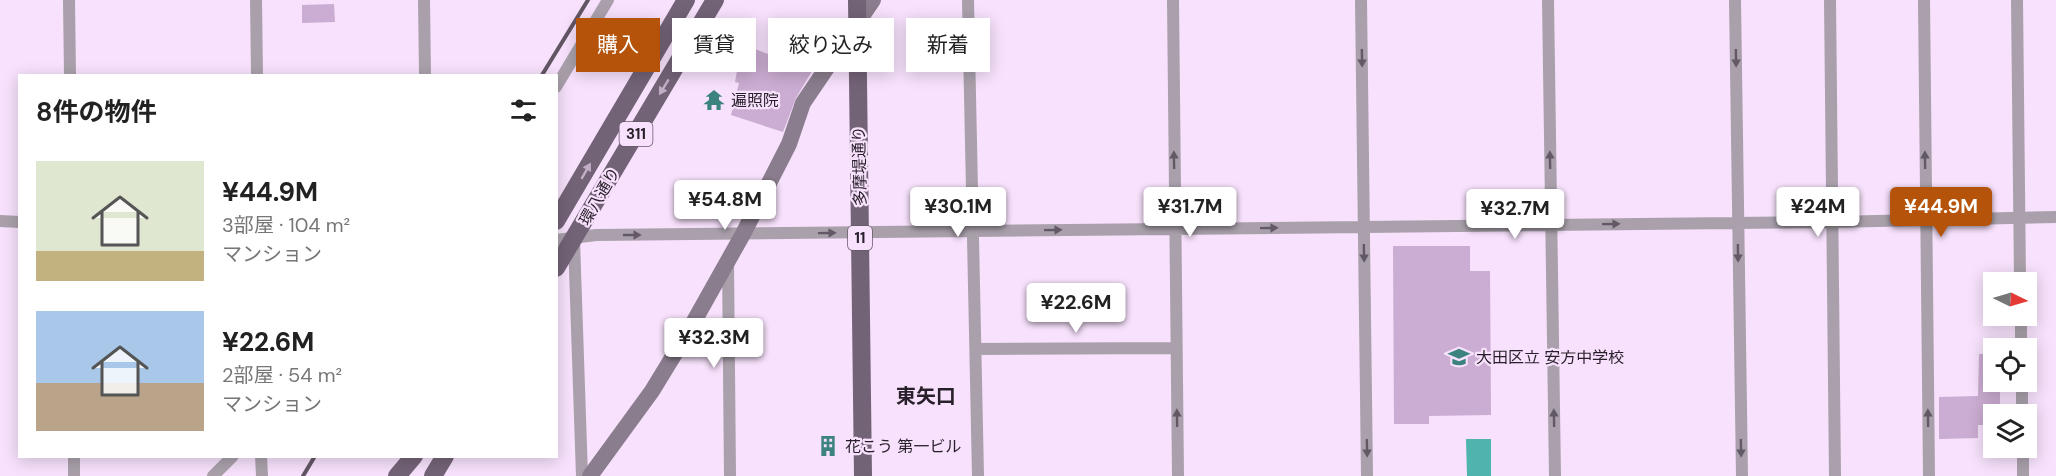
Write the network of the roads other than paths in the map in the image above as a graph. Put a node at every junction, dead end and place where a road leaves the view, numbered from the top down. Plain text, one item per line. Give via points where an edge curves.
1 (69, 0) edge
2 (256, 0) edge
3 (424, 0) edge
4 (608, 0) edge
5 (686, 0) edge
6 (715, 0) edge
7 (857, 0) edge
8 (873, 0) edge
9 (968, 0) edge
10 (1173, 0) edge
11 (1361, 0) edge
12 (1548, 0) edge
13 (1735, 0) edge
14 (1830, 0) edge
15 (1924, 0) edge
16 (2018, 0) edge
17 (857, 18) edge
18 (861, 18) edge
19 (824, 72) edge
20 (858, 72) edge
21 (70, 74) edge
22 (257, 74) edge
23 (425, 74) edge
24 (558, 84) edge
25 (2020, 217) junction
26 (2056, 217) edge
27 (558, 218) edge
28 (0, 221) edge
29 (1926, 221) junction
30 (18, 222) edge
31 (1737, 222) junction
32 (1832, 222) junction
33 (1550, 225) junction
34 (1364, 227) junction
35 (1175, 229) junction
36 (973, 232) junction
37 (860, 233) junction
38 (743, 234) junction
39 (565, 240) edge
40 (728, 261) junction
41 (558, 262) edge
42 (2020, 272) edge
43 (1176, 348) junction
44 (976, 349) junction
45 (74, 458) edge
46 (231, 458) edge
47 (261, 458) edge
48 (412, 458) edge
49 (419, 458) edge
50 (444, 458) edge
51 (444, 458) edge
52 (2023, 458) edge
53 (74, 476) edge
54 (213, 476) edge
55 (262, 476) edge
56 (397, 476) edge
57 (409, 476) edge
58 (433, 476) edge
59 (438, 476) edge
60 (582, 476) edge
61 (590, 476) edge
62 (730, 476) edge
63 (863, 476) edge
64 (978, 476) edge
65 (1178, 476) edge
66 (1367, 476) edge
67 (1555, 476) edge
68 (1742, 476) edge
69 (1835, 476) edge
70 (1929, 476) edge
71 (2023, 476) edge

1 - 21 street
2 - 22 street
3 - 23 street
4 - 24 street
27 -> 5 main road, 環八通り / 311
6 -> 39 main road, 環八通り / 311
7 - 17 main road, 多摩堤通り / 11
8 - 18 street
9 - 36 street
35 -> 10 street
11 -> 34 street
33 -> 12 street
13 -> 31 street
14 - 32 street
29 -> 15 street
16 - 25 street
19 - 38 street via 803,103 789,144
20 - 37 main road, 多摩堤通り / 11
25 - 26 street
25 - 29 street
25 - 42 street
28 - 30 street
29 - 32 street
70 -> 29 street
31 - 32 street
33 -> 31 street
31 -> 68 street
32 - 69 street
33 - 34 street
67 -> 33 street
35 -> 34 street
34 -> 66 street
36 -> 35 street
35 - 43 street
36 - 37 street
36 - 44 street
38 -> 37 street
37 - 63 main road, 多摩堤通り / 11
39 -> 38 street via 596,235
38 - 40 street
39 - 41 main road, 環八通り / 311
39 - 60 street
40 - 61 street via 652,391
40 - 62 street
43 - 44 street
65 -> 43 street
44 - 64 street
45 - 53 street
46 - 54 street
47 - 55 street
48 - 56 main road
49 - 57 main road
50 - 58 main road
51 - 59 main road
52 - 71 street

